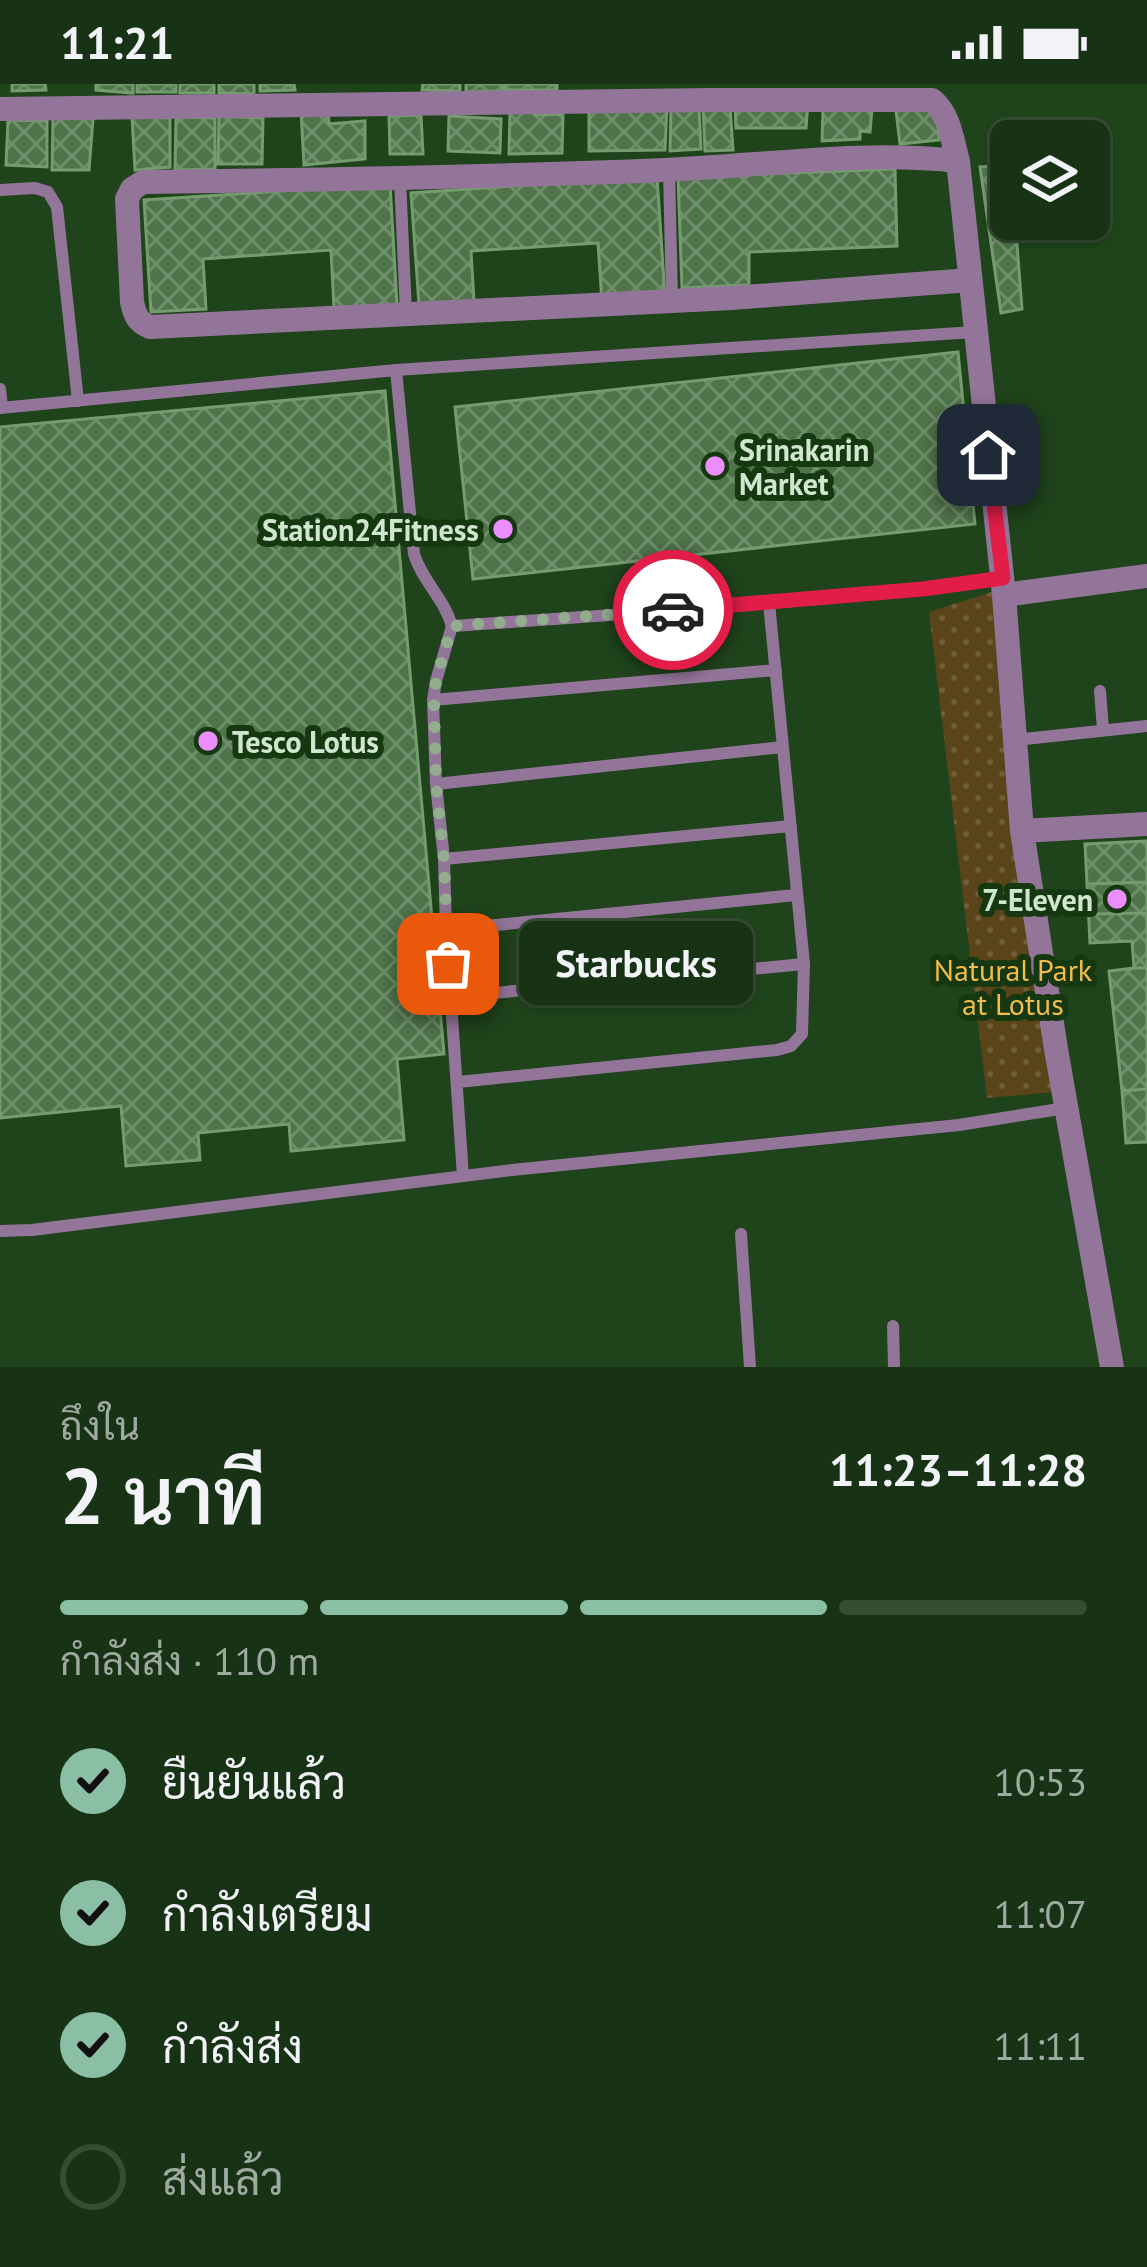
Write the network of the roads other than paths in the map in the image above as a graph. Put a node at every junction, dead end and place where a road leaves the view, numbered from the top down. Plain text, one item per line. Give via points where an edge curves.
1 (711, 92) edge
2 (0, 109) edge
3 (958, 161) junction
4 (669, 170) junction
5 (400, 178) junction
6 (0, 190) edge
7 (970, 280) junction
8 (672, 301) junction
9 (406, 314) junction
10 (974, 332) junction
11 (396, 370) junction
12 (0, 388) edge
13 (78, 401) junction
14 (1, 408) edge
15 (1147, 576) edge
16 (1004, 586) junction
17 (769, 603) junction
18 (452, 626) junction
19 (776, 670) junction
20 (1100, 691) dead end
21 (434, 700) junction
22 (1147, 726) edge
23 (1103, 729) junction
24 (1016, 740) junction
25 (783, 747) junction
26 (436, 784) junction
27 (1147, 824) edge
28 (791, 826) junction
29 (1022, 832) junction
30 (444, 860) junction
31 (796, 895) junction
32 (446, 930) junction
33 (804, 964) junction
34 (451, 997) junction
35 (458, 1082) junction
36 (1066, 1108) junction
37 (464, 1176) junction
38 (0, 1231) edge
39 (742, 1234) dead end
40 (893, 1326) dead end
41 (750, 1367) edge
42 (894, 1367) edge
43 (1112, 1367) edge

1 - 2 street
1 - 3 street via 932,100 947,118
3 - 4 street
3 - 7 street
4 - 5 street
4 - 8 lane
5 - 9 lane
5 - 9 street via 143,182 127,199 140,323
6 - 13 lane via 34,188 57,206
7 - 8 street
7 - 10 street
8 - 9 street
10 - 11 lane
10 - 16 street
11 - 13 lane
11 - 18 lane via 414,554
12 - 14 lane
13 - 14 lane
15 - 16 street
16 - 17 lane
16 - 24 street
17 - 18 lane
17 - 19 lane
18 - 21 lane
19 - 21 lane
19 - 25 lane
20 - 23 lane
21 - 26 lane
22 - 23 lane
23 - 24 lane
24 - 29 street
25 - 26 lane
25 - 28 lane
26 - 30 lane
27 - 29 street
28 - 30 lane
28 - 31 lane
29 - 36 street
30 - 32 lane
31 - 32 lane
31 - 33 lane
32 - 34 lane
33 - 34 lane
33 - 35 lane via 802,1034 791,1046
34 - 35 lane
35 - 37 lane
36 - 37 lane
36 - 43 street
37 - 38 lane
39 - 41 lane
40 - 42 lane

